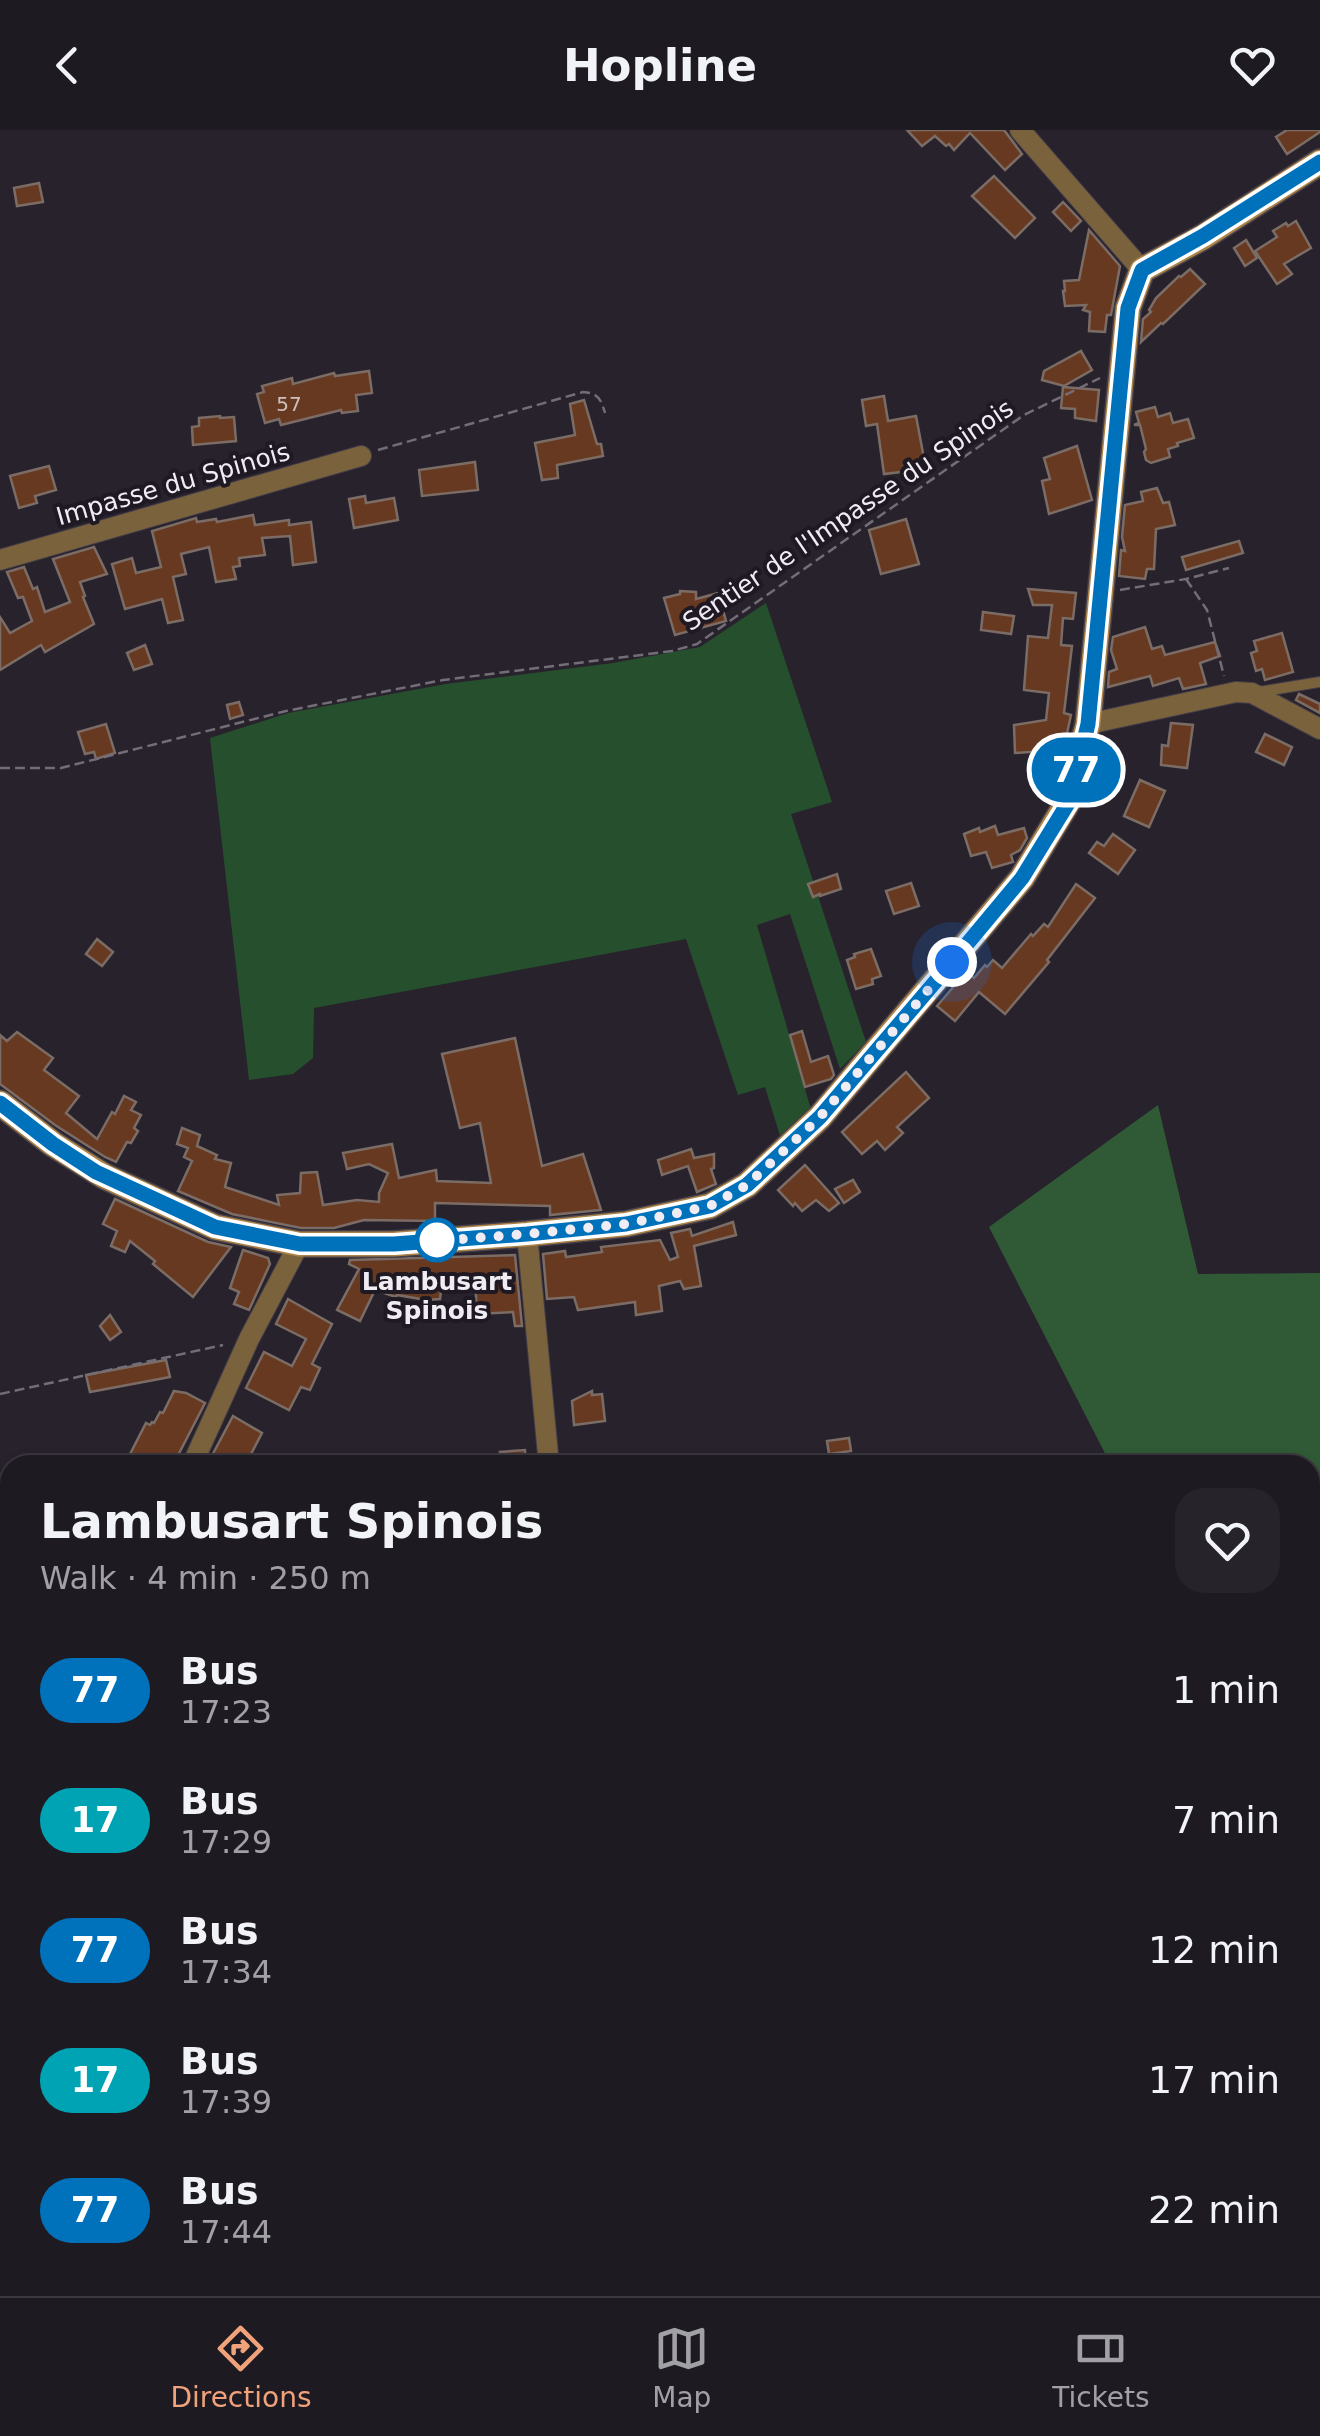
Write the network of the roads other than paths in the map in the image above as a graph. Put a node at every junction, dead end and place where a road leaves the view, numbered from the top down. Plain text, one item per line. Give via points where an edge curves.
1 (1020, 130) edge
2 (1320, 162) edge
3 (1142, 270) junction
4 (361, 456) road end
5 (0, 560) edge
6 (1320, 682) edge
7 (1252, 693) junction
8 (1088, 724) junction
9 (1320, 729) edge
10 (0, 1103) edge
11 (527, 1234) junction
12 (300, 1244) junction
13 (197, 1455) edge
14 (548, 1455) edge

1 - 3 street
2 - 3 street
3 - 8 street via 1128,308 1120,375
4 - 5 street, Impasse du Spinois
6 - 7 lane
7 - 8 street via 1228,692
7 - 9 street
8 - 11 street via 1070,800 1022,878 820,1117 747,1185 710,1206 626,1224
10 - 12 street via 96,1172 215,1227
11 - 12 street
11 - 14 street
12 - 13 street

